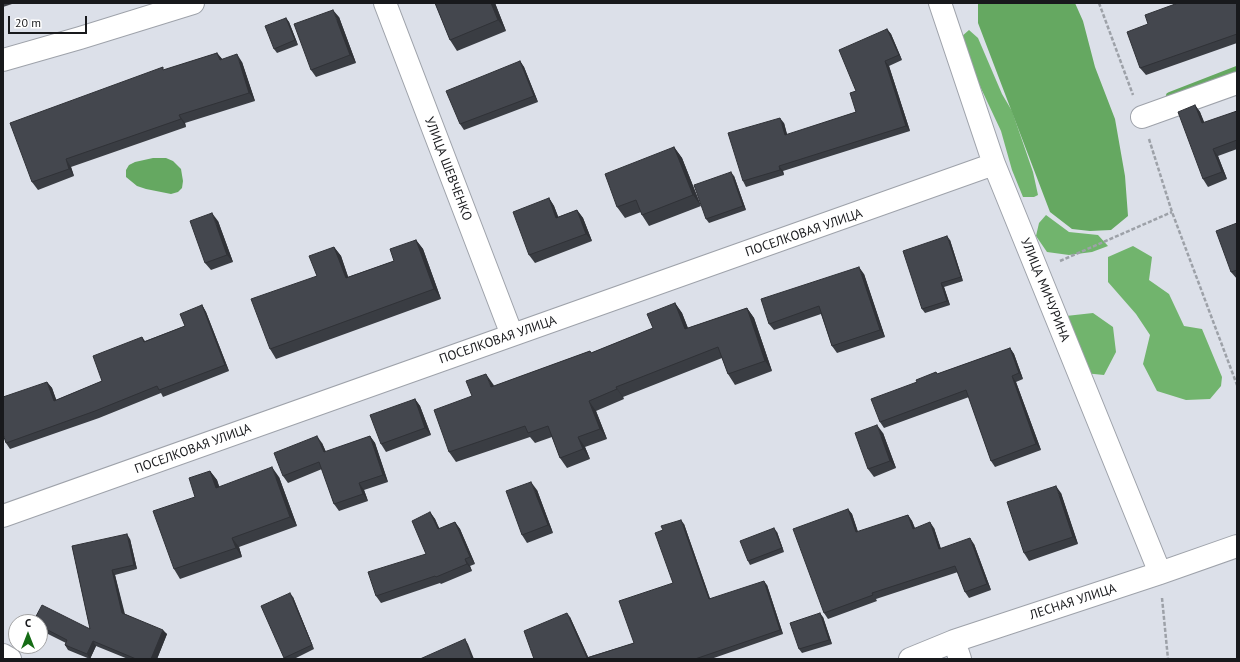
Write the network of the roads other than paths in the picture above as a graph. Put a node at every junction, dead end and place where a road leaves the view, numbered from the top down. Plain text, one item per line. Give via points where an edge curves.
1 (193, 3) edge
2 (385, 3) edge
3 (940, 3) edge
4 (3, 60) edge
5 (1237, 83) edge
6 (1142, 118) road end
7 (994, 164) junction
8 (512, 335) junction
9 (3, 516) edge
10 (1237, 546) edge
11 (1160, 573) junction
12 (957, 650) edge
13 (3, 656) edge
14 (10, 659) edge
15 (910, 659) edge

1 - 4 street
2 - 8 street, УЛИЦА ШЕВЧЕНКО
3 - 7 street, УЛИЦА МИЧУРИНА
5 - 6 street
7 - 8 street, ПОСЕЛКОВАЯ УЛИЦА
7 - 11 street, УЛИЦА МИЧУРИНА
8 - 9 street, ПОСЕЛКОВАЯ УЛИЦА
10 - 11 street, ЛЕСНАЯ УЛИЦА
11 - 12 street, ЛЕСНАЯ УЛИЦА
12 - 15 street, ЛЕСНАЯ УЛИЦА
13 - 14 street

